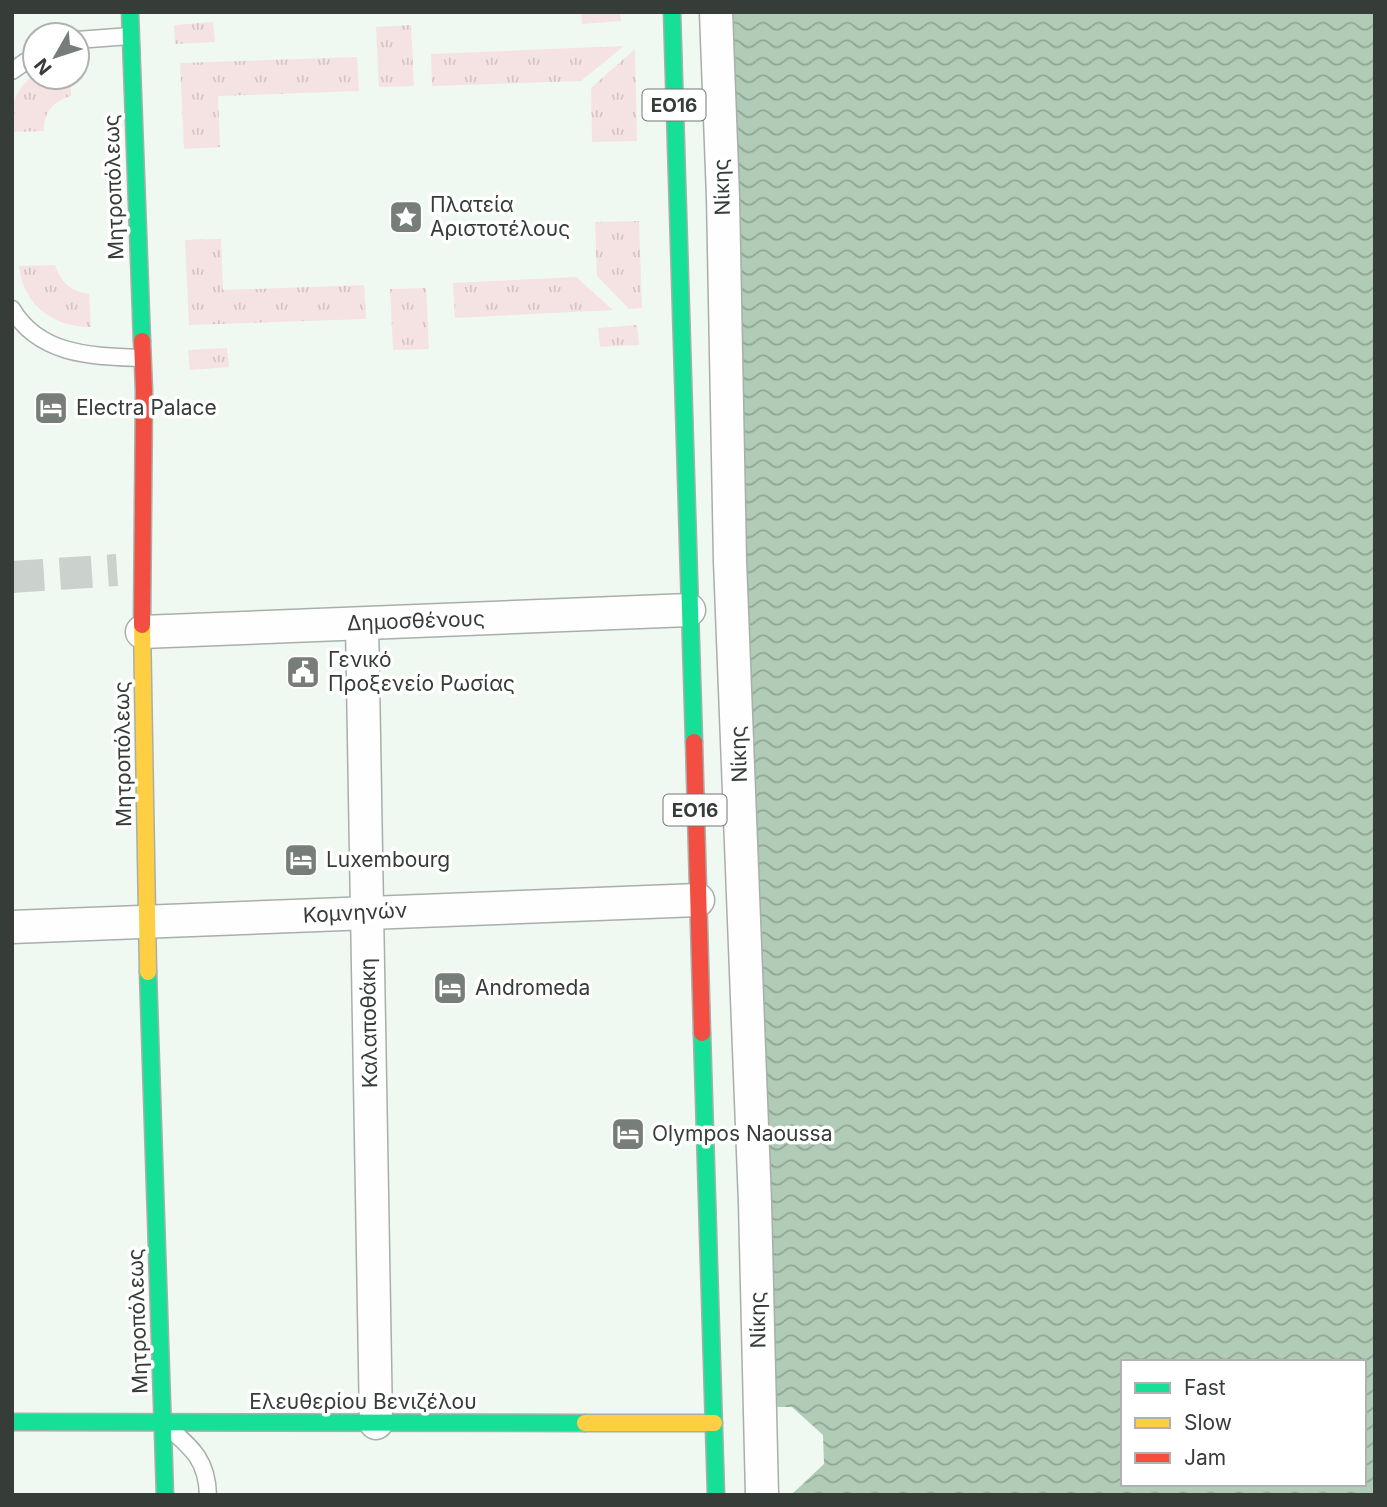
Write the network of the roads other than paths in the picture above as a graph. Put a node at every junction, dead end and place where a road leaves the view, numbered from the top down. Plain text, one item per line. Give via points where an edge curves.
1 (130, 12) edge
2 (672, 12) edge
3 (716, 12) edge
4 (130, 36) junction
5 (91, 39) edge
6 (12, 309) edge
7 (141, 358) junction
8 (689, 610) junction
9 (362, 624) junction
10 (142, 632) junction
11 (698, 900) junction
12 (367, 912) junction
13 (146, 923) junction
14 (12, 928) edge
15 (12, 1422) edge
16 (162, 1422) junction
17 (376, 1423) junction
18 (714, 1423) junction
19 (165, 1495) edge
20 (208, 1495) edge
21 (716, 1495) edge
22 (762, 1495) edge

1 - 4 main road, Μητροπόλεως
2 - 8 main road, ΕΟ16
3 - 22 street, Νίκης
4 - 5 lane
4 - 7 main road, Μητροπόλεως
6 - 7 lane via 34,334 56,348 84,355
7 - 10 main road, Μητροπόλεως
8 - 9 street, Δημοσθένους
8 - 11 main road, ΕΟ16
9 - 10 street, Δημοσθένους
9 - 12 street, Καλαποθάκη
10 - 13 main road, Μητροπόλεως
11 - 12 street, Κομνηνών
11 - 18 main road, ΕΟ16
12 - 13 street, Κομνηνών
12 - 17 street, Καλαποθάκη
13 - 14 street, Κομνηνών
13 - 16 main road, Μητροπόλεως
15 - 16 main road, Ελευθερίου Βενιζέλου
16 - 17 main road, Ελευθερίου Βενιζέλου
16 - 19 main road, Μητροπόλεως
16 - 20 lane via 195,1451 208,1477
17 - 18 main road, Ελευθερίου Βενιζέλου
18 - 21 main road, ΕΟ16

